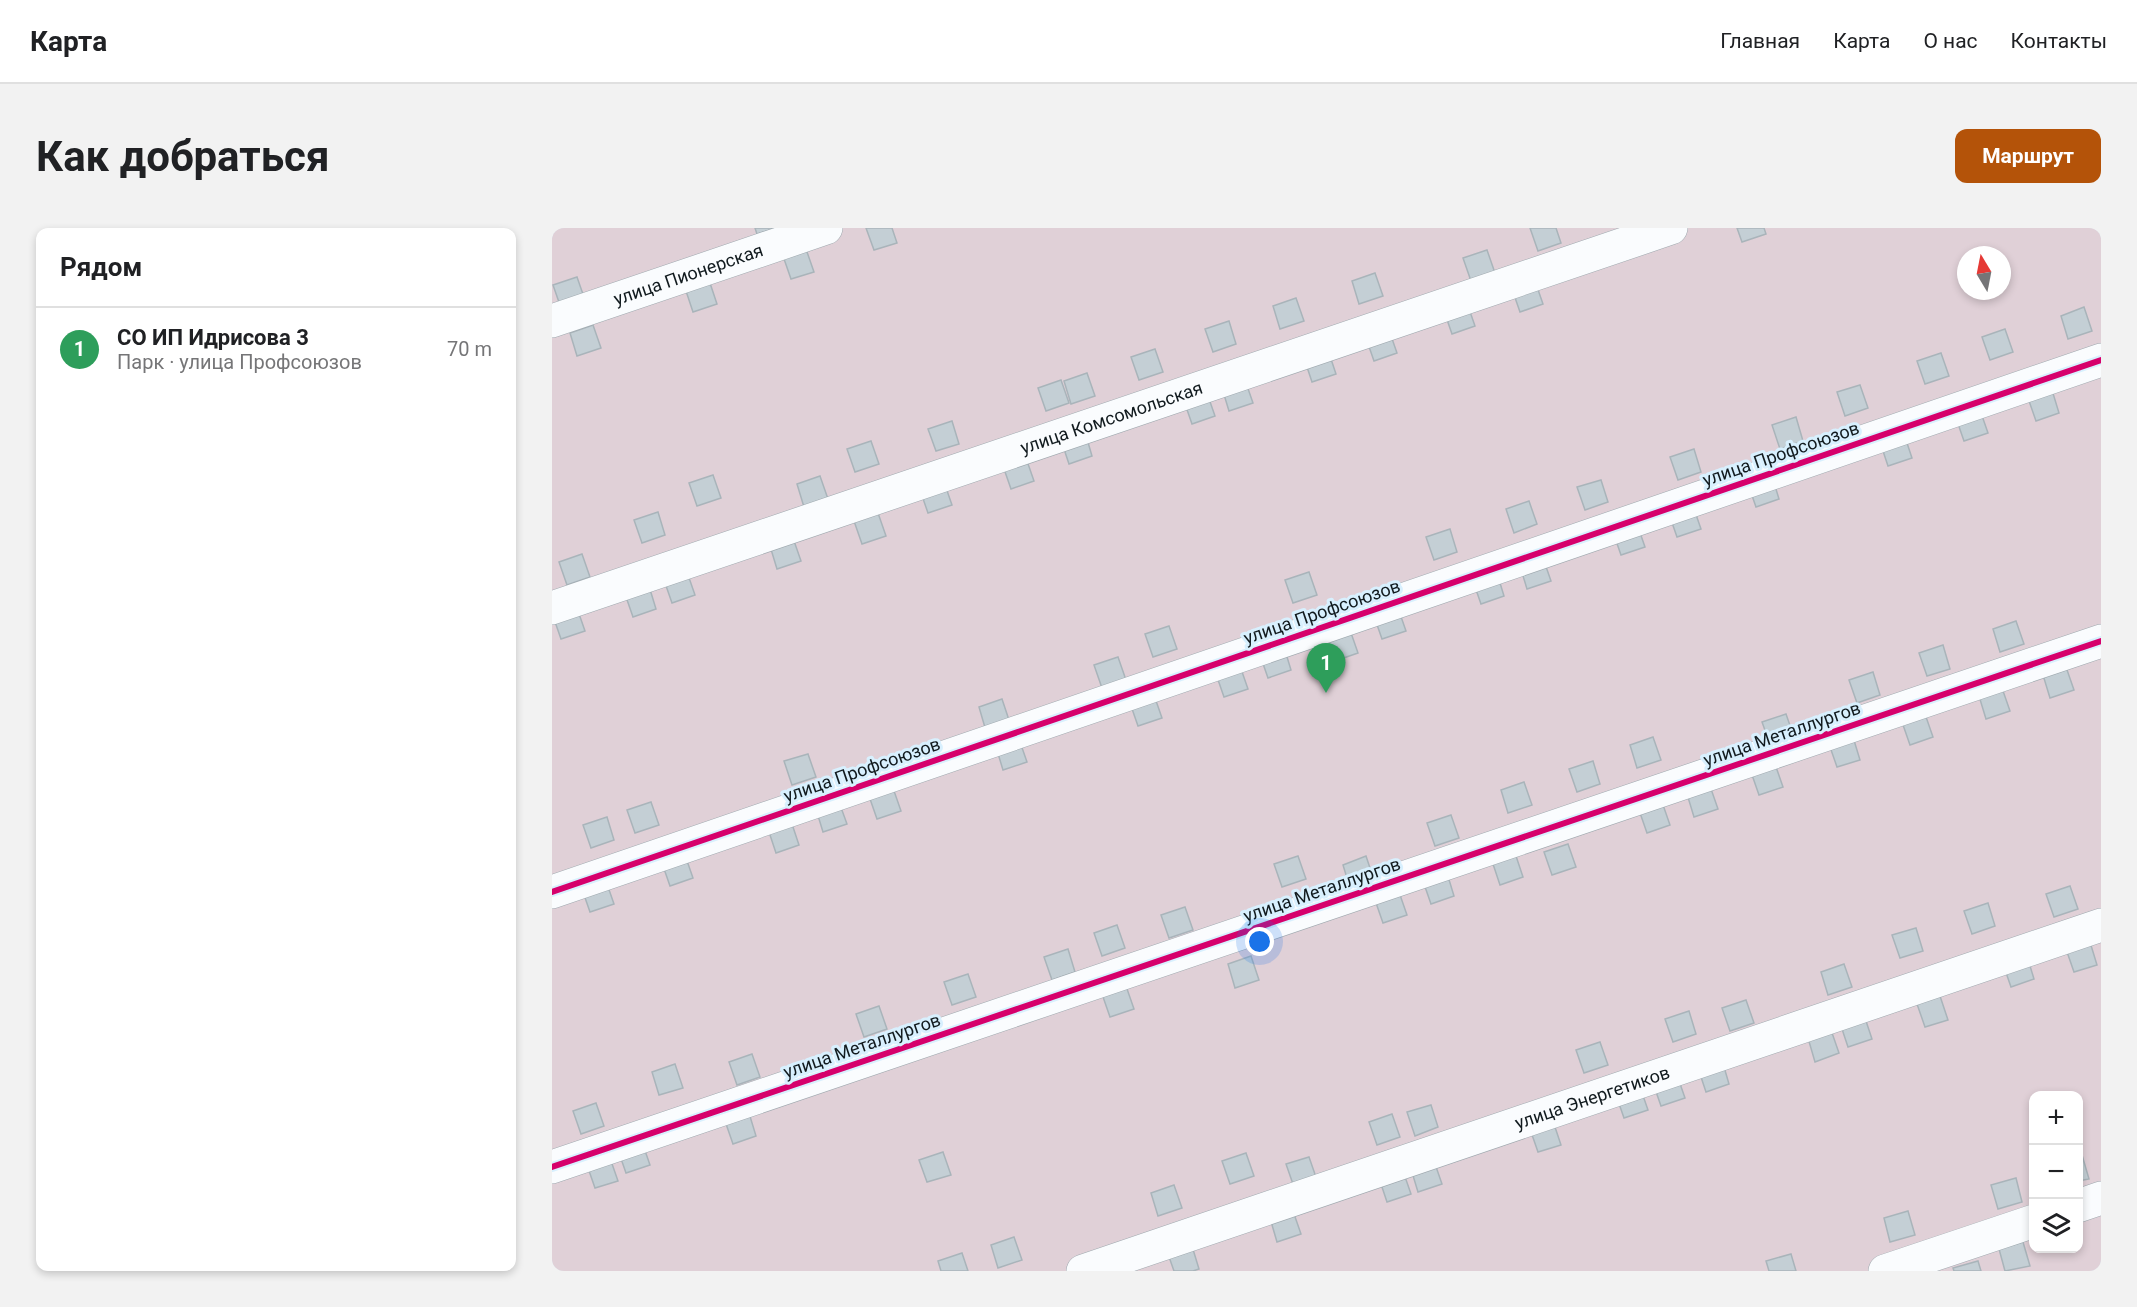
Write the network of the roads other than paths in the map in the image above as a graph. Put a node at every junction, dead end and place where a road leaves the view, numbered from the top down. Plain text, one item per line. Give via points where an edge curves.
1 (826, 228) edge
2 (1671, 228) edge
3 (552, 321) edge
4 (2101, 360) edge
5 (552, 608) edge
6 (2101, 641) edge
7 (552, 892) edge
8 (2101, 925) edge
9 (552, 1167) edge
10 (2101, 1198) edge
11 (2083, 1205) edge
12 (2029, 1223) edge
13 (1083, 1271) edge
14 (1885, 1271) edge

1 - 3 street, улица Пионерская
2 - 5 street, улица Комсомольская
4 - 7 street, улица Профсоюзов
6 - 9 street, улица Металлургов
8 - 13 street, улица Энергетиков
10 - 11 street
12 - 14 street

